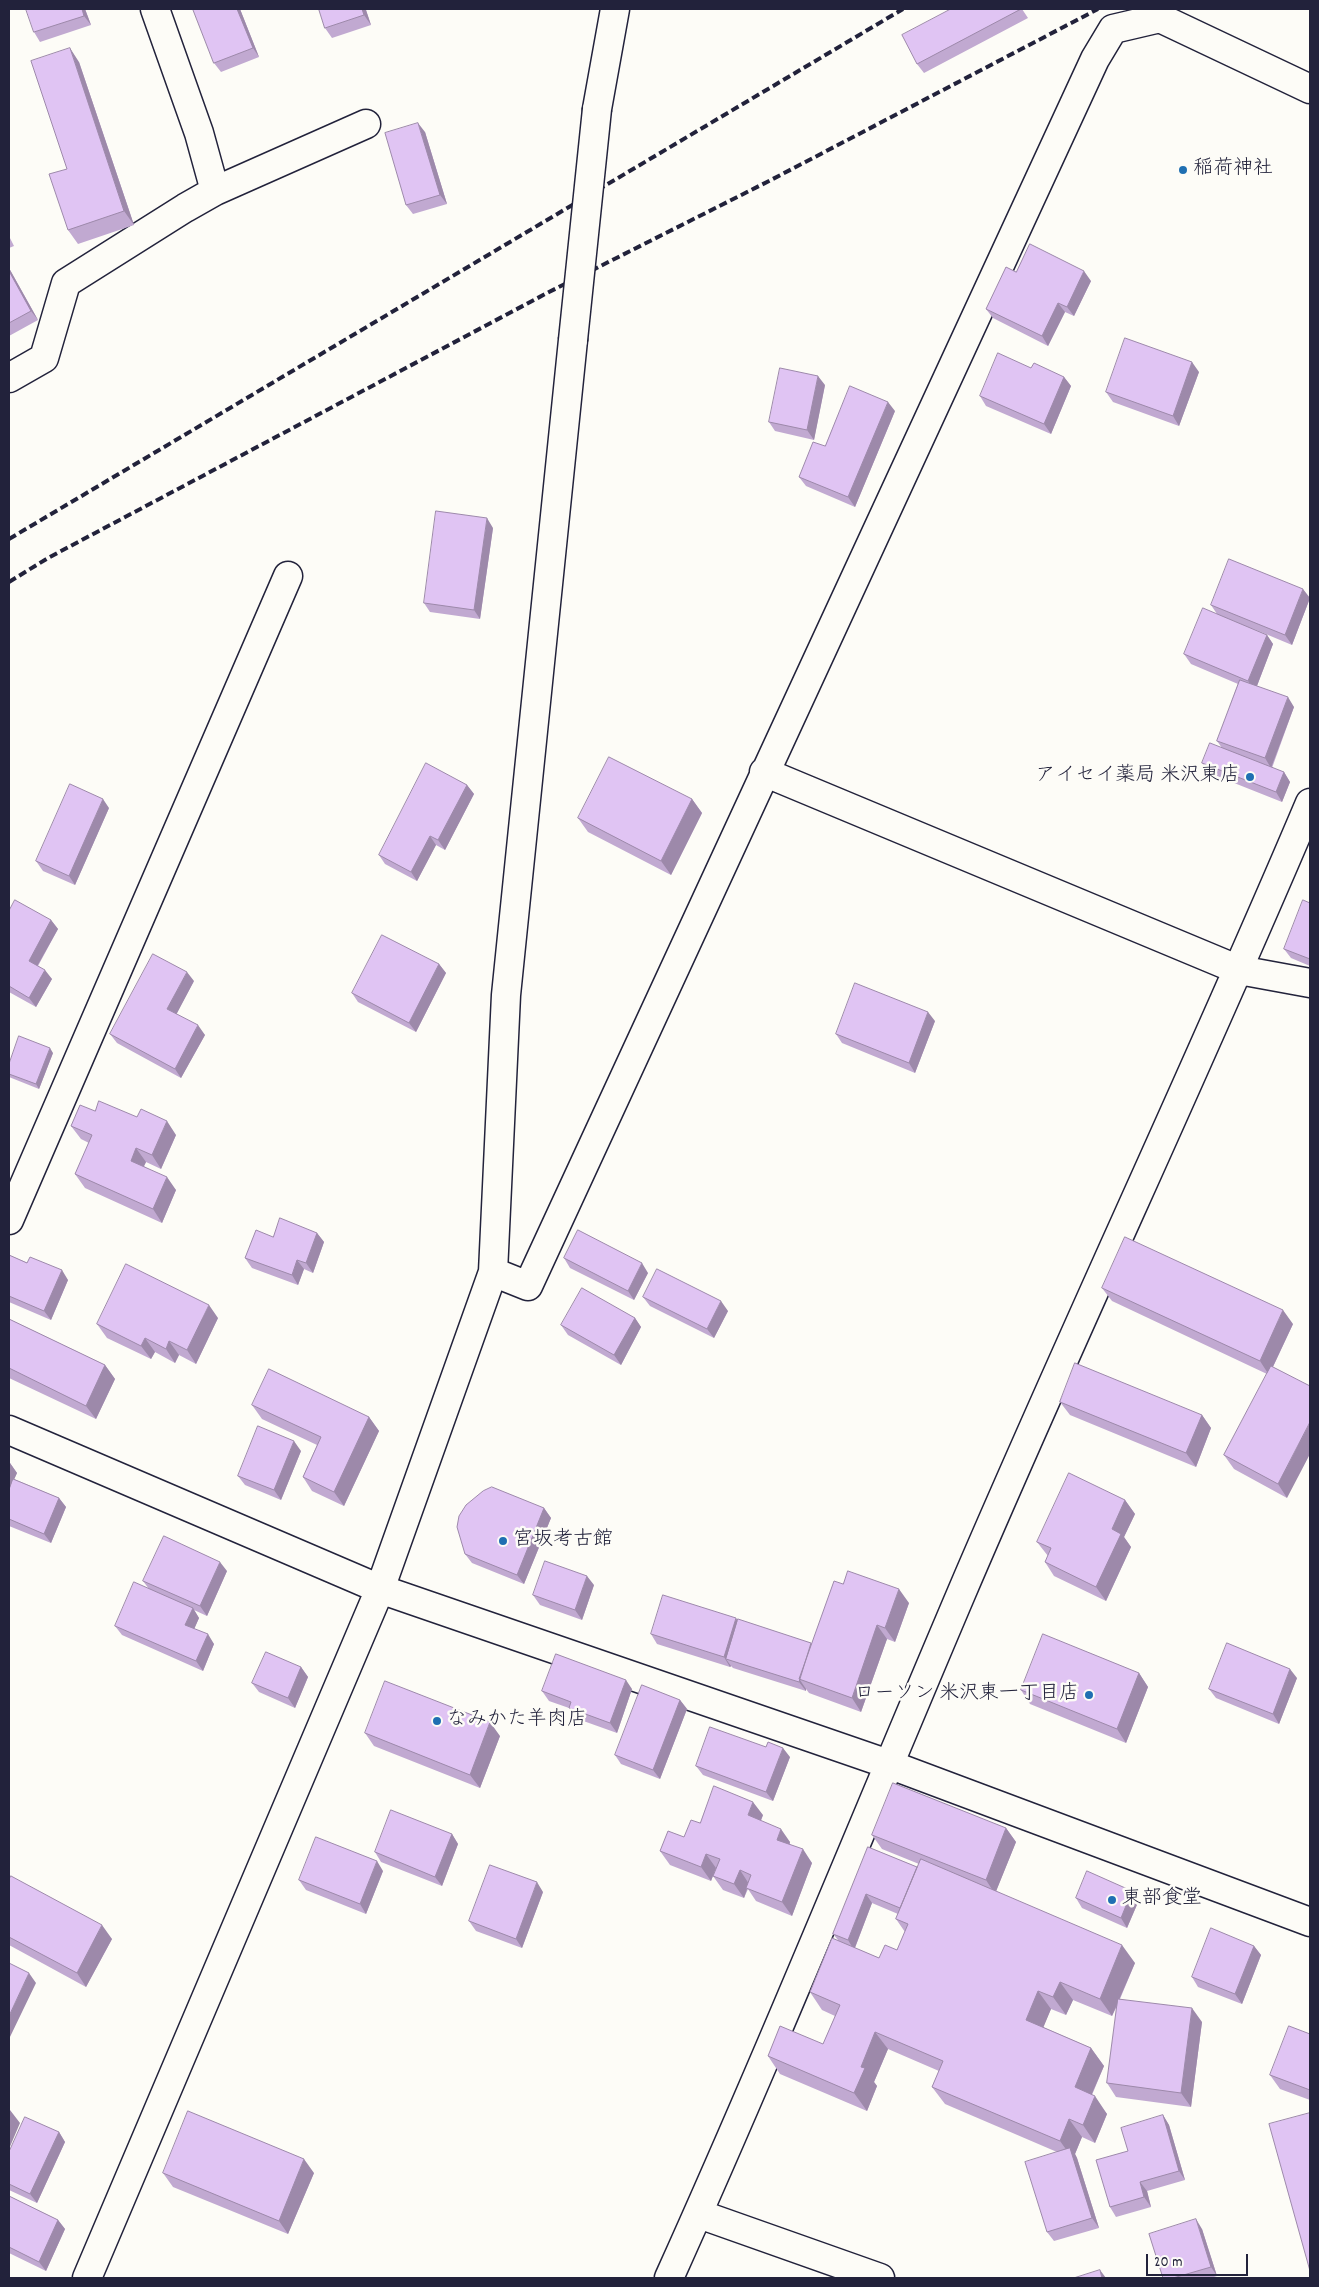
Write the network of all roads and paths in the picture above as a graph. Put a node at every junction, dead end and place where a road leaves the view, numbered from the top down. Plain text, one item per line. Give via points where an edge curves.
1 (155, 9) edge
2 (615, 9) edge
3 (1310, 89) edge
4 (366, 124) dead end
5 (215, 191) junction
6 (9, 378) edge
7 (288, 576) dead end
8 (764, 772) junction
9 (1310, 803) edge
10 (1239, 970) junction
11 (1310, 983) edge
12 (9, 1220) edge
13 (493, 1272) junction
14 (9, 1430) edge
15 (380, 1589) junction
16 (891, 1765) junction
17 (1310, 1922) edge
18 (699, 2214) junction
19 (87, 2278) edge
20 (670, 2278) edge
21 (880, 2278) edge

1 - 5 street
2 - 13 street, bridge via 597,108 506,995
3 - 8 street via 1160,18 1113,29 1091,68
4 - 5 street
5 - 6 street via 66,283 44,358
7 - 12 street
8 - 10 street
8 - 13 street via 528,1286
9 - 10 street
10 - 11 street
10 - 16 street via 966,1583
13 - 15 street
14 - 15 street
15 - 16 street
15 - 19 street
16 - 17 street
16 - 18 street
18 - 20 street
18 - 21 street

